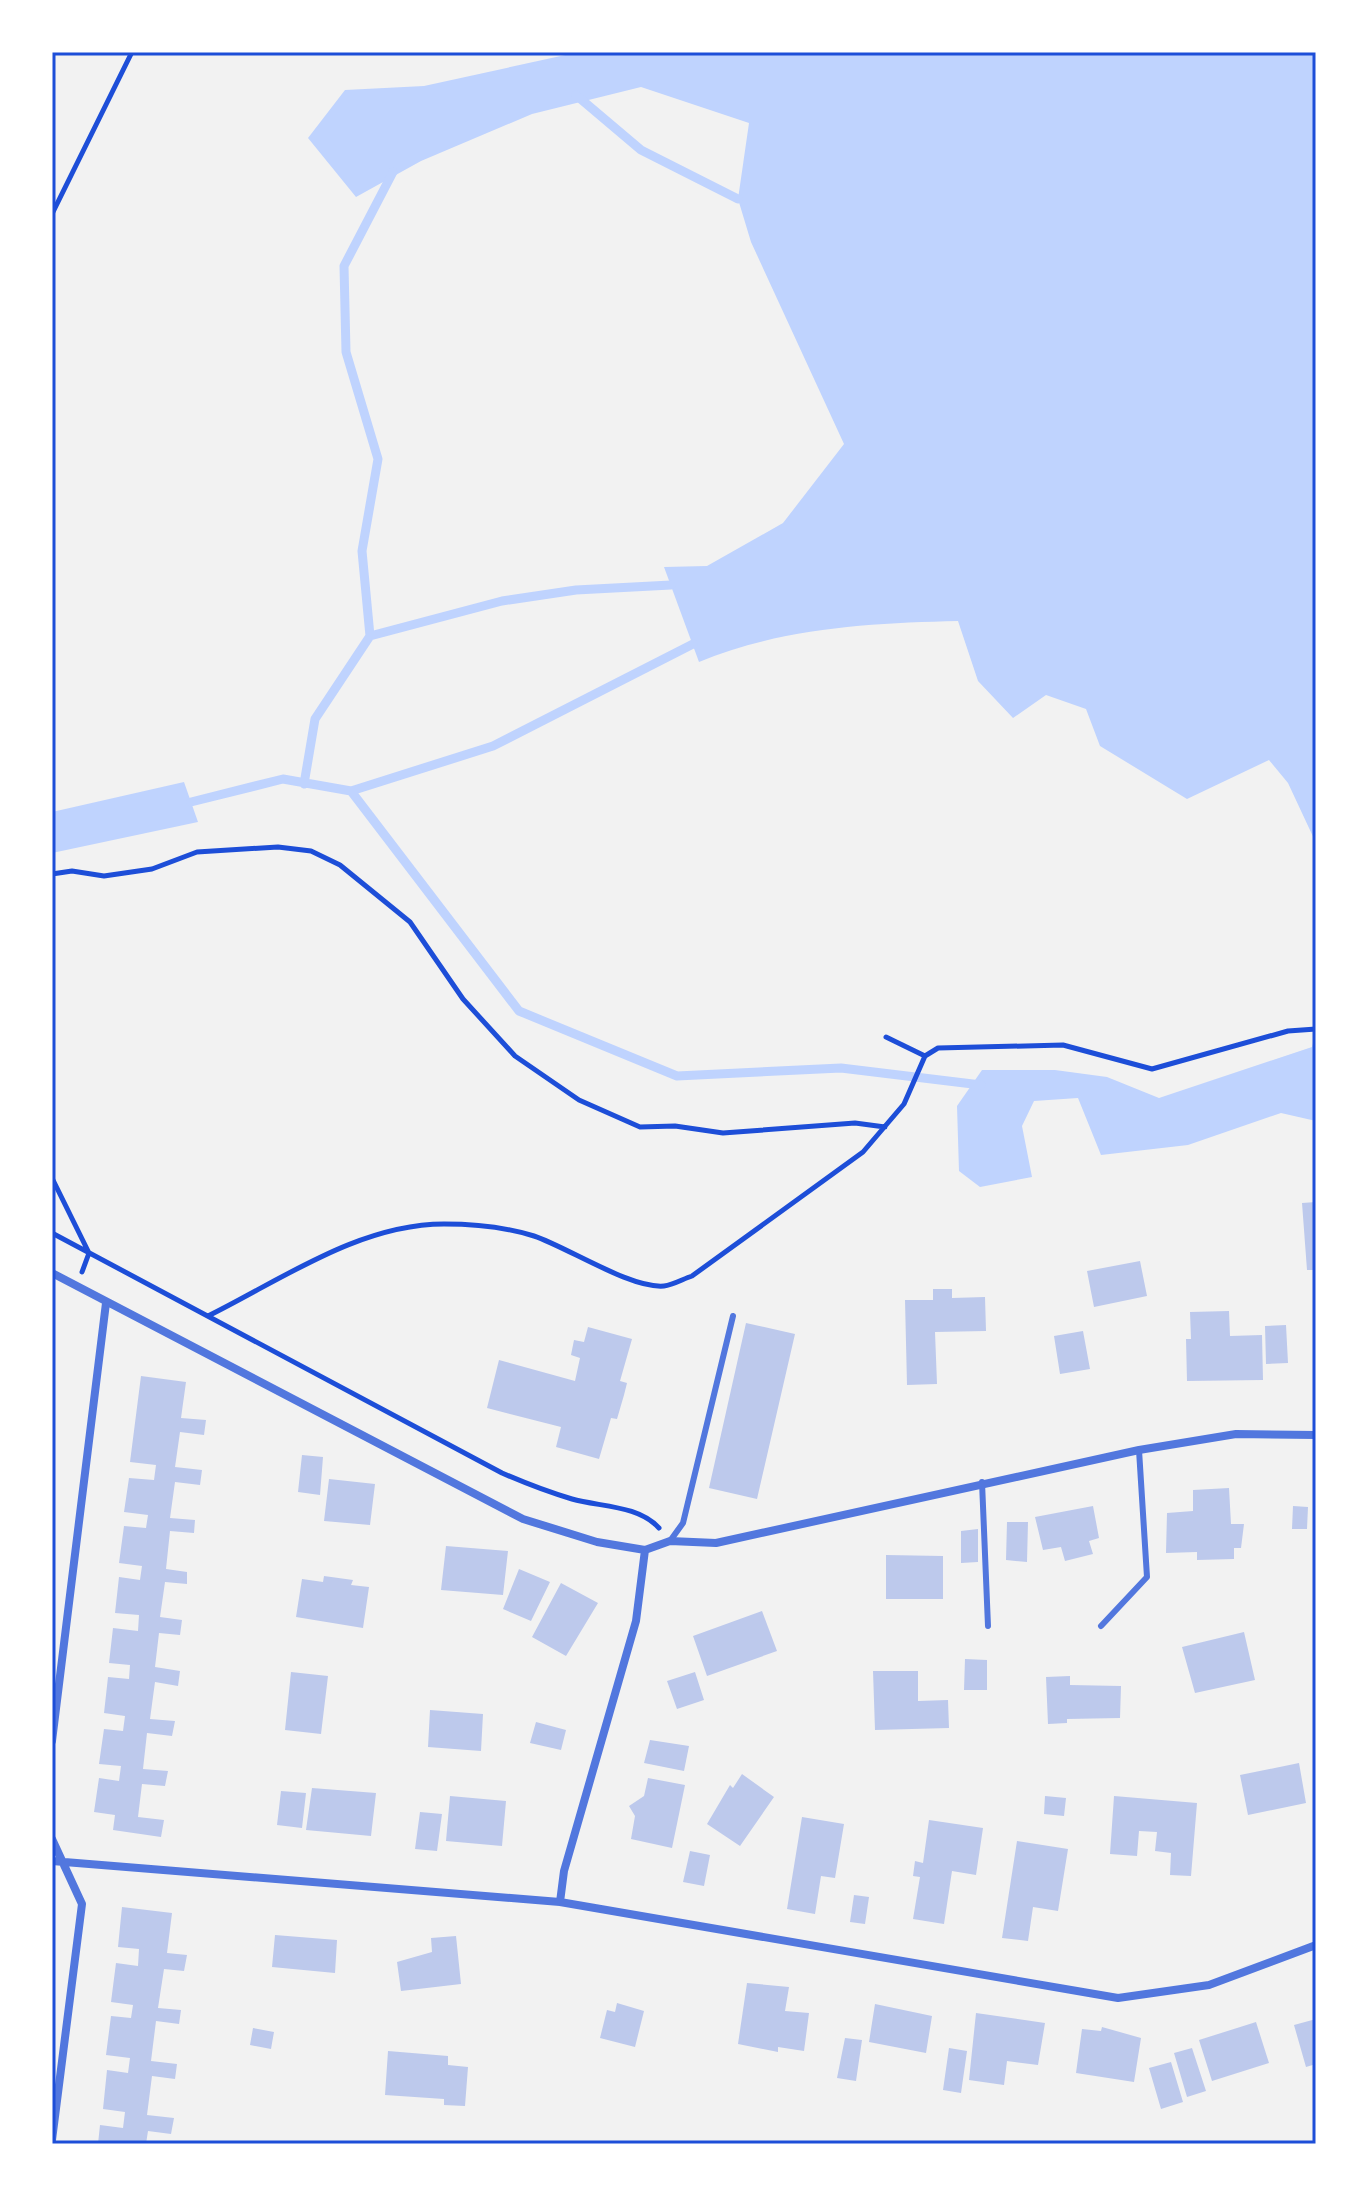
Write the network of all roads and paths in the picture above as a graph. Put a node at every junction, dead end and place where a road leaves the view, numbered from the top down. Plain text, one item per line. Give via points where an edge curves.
1 (132, 52) edge
2 (52, 214) edge
3 (52, 874) edge
4 (1316, 1029) edge
5 (886, 1037) dead end
6 (925, 1056) junction
7 (886, 1128) junction
8 (52, 1178) edge
9 (52, 1233) edge
10 (89, 1253) junction
11 (52, 1273) edge
12 (106, 1303) junction
13 (208, 1316) junction
14 (733, 1316) dead end
15 (1316, 1435) edge
16 (1139, 1450) junction
17 (982, 1482) junction
18 (670, 1541) junction
19 (645, 1550) junction
20 (988, 1626) dead end
21 (1101, 1626) dead end
22 (52, 1741) edge
23 (52, 1839) edge
24 (57, 1860) edge
25 (560, 1902) junction
26 (1316, 1945) edge
27 (52, 2140) edge

1 - 2 path
3 - 7 path via 104,876 152,869 197,852 278,847 311,851 340,865 410,922 463,999 515,1056 579,1100 640,1127 723,1133 855,1123
4 - 6 path via 1288,1031 1152,1069 1063,1045 938,1048
5 - 6 path
6 - 7 path via 904,1104
7 - 13 path via 832,1176 692,1276 665,1286 650,1285 534,1237 484,1225 440,1224 404,1228 346,1247
8 - 10 path
9 - 10 path
10 - 13 path
11 - 12 street
12 - 19 street via 523,1519 597,1542
12 - 22 street
13 - 18 path via 502,1473 651,1519
14 - 18 lane via 683,1523
15 - 16 street via 1236,1434
16 - 17 street
16 - 21 lane via 1147,1577
17 - 18 street via 716,1543
17 - 20 lane
18 - 19 street
19 - 25 street via 636,1621 564,1871
23 - 24 street
24 - 25 street
24 - 27 street via 82,1904
25 - 26 street via 1118,1998 1209,1985

